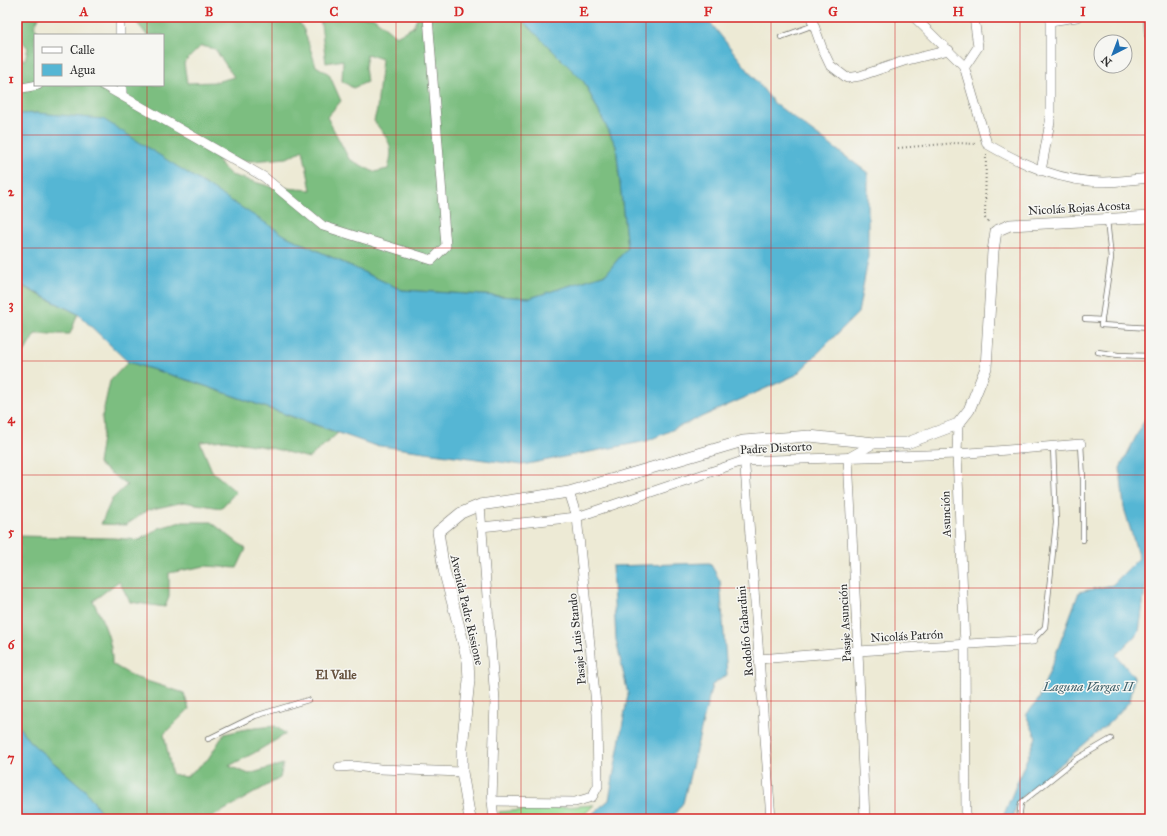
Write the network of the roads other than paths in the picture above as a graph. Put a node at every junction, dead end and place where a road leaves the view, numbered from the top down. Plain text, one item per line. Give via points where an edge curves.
1 (120, 17) edge
2 (428, 17) edge
3 (914, 17) edge
4 (974, 17) edge
5 (1077, 17) edge
6 (1149, 17) edge
7 (1050, 19) edge
8 (813, 21) edge
9 (120, 34) edge
10 (1150, 34) edge
11 (781, 37) dead end
12 (949, 50) junction
13 (964, 68) junction
14 (34, 86) edge
15 (104, 86) edge
16 (122, 86) edge
17 (17, 88) edge
18 (122, 95) junction
19 (1041, 171) junction
20 (1150, 178) edge
21 (1150, 217) edge
22 (1107, 219) junction
23 (1085, 319) dead end
24 (1102, 320) junction
25 (1150, 328) edge
26 (1098, 352) dead end
27 (1150, 356) edge
28 (958, 424) junction
29 (743, 441) junction
30 (875, 442) junction
31 (1080, 444) joint
32 (1053, 446) junction
33 (957, 454) junction
34 (848, 458) junction
35 (743, 461) junction
36 (569, 492) junction
37 (480, 505) junction
38 (461, 513) joint
39 (577, 517) junction
40 (481, 528) junction
41 (1083, 540) dead end
42 (1033, 640) joint
43 (965, 645) junction
44 (858, 651) junction
45 (759, 659) junction
46 (308, 700) dead end
47 (208, 739) dead end
48 (1111, 739) dead end
49 (339, 767) dead end
50 (462, 772) junction
51 (492, 801) junction
52 (470, 819) edge
53 (494, 819) edge
54 (771, 819) edge
55 (865, 819) edge
56 (966, 819) edge
57 (1020, 819) edge

1 - 9 street
2 - 18 street via 446,246 432,260 323,226 264,177
3 - 12 street
4 - 13 street via 978,48
5 - 7 street
6 - 10 street
7 - 19 street via 1050,122
8 - 11 lane
8 - 12 street via 830,65 847,78
12 - 13 street
13 - 19 street via 987,144
14 - 17 street
15 - 18 street
16 - 18 street
19 - 20 street via 1071,179 1104,182
21 - 22 street, Nicolás Rojas Acosta
22 - 24 lane via 1111,258
22 - 28 street, Nicolás Rojas Acosta via 1010,225 996,231 986,368 969,410
23 - 24 lane
24 - 25 lane via 1101,325
26 - 27 lane
28 - 30 street, Padre Distorto via 907,443
28 - 33 street, Asunción
29 - 30 street, Padre Distorto via 809,436
29 - 35 street, Rodolfo Gabardini
29 - 36 street, Padre Distorto
30 - 34 street
31 - 32 street, Padre Distorto
31 - 41 lane
32 - 33 street, Padre Distorto
32 - 42 lane via 1056,523 1045,627
33 - 34 street, Padre Distorto
33 - 43 street, Asunción
34 - 35 street, Padre Distorto
34 - 44 street, Pasaje Asunción
35 - 39 street, Padre Distorto
35 - 45 street, Rodolfo Gabardini
36 - 37 street, Padre Distorto
36 - 39 street, Pasaje Luis Stando
37 - 38 street, Padre Distorto
37 - 40 street, Avenida Padre Rissione
38 - 50 street, Avenida Padre Rissione via 438,532 444,570 468,661 469,680
39 - 40 street, Padre Distorto
39 - 51 street, Pasaje Luis Stando via 597,714 598,786 592,798 575,802
40 - 51 street, Avenida Padre Rissione via 495,700
42 - 43 street, Nicolás Patrón
43 - 44 street, Nicolás Patrón
43 - 56 street, Asunción
44 - 45 street, Nicolás Patrón
44 - 55 street, Pasaje Asunción
45 - 54 street, Rodolfo Gabardini
46 - 47 lane via 255,716
48 - 57 lane via 1076,760 1021,802
49 - 50 street
50 - 52 street, Avenida Padre Rissione
51 - 53 street, Avenida Padre Rissione

